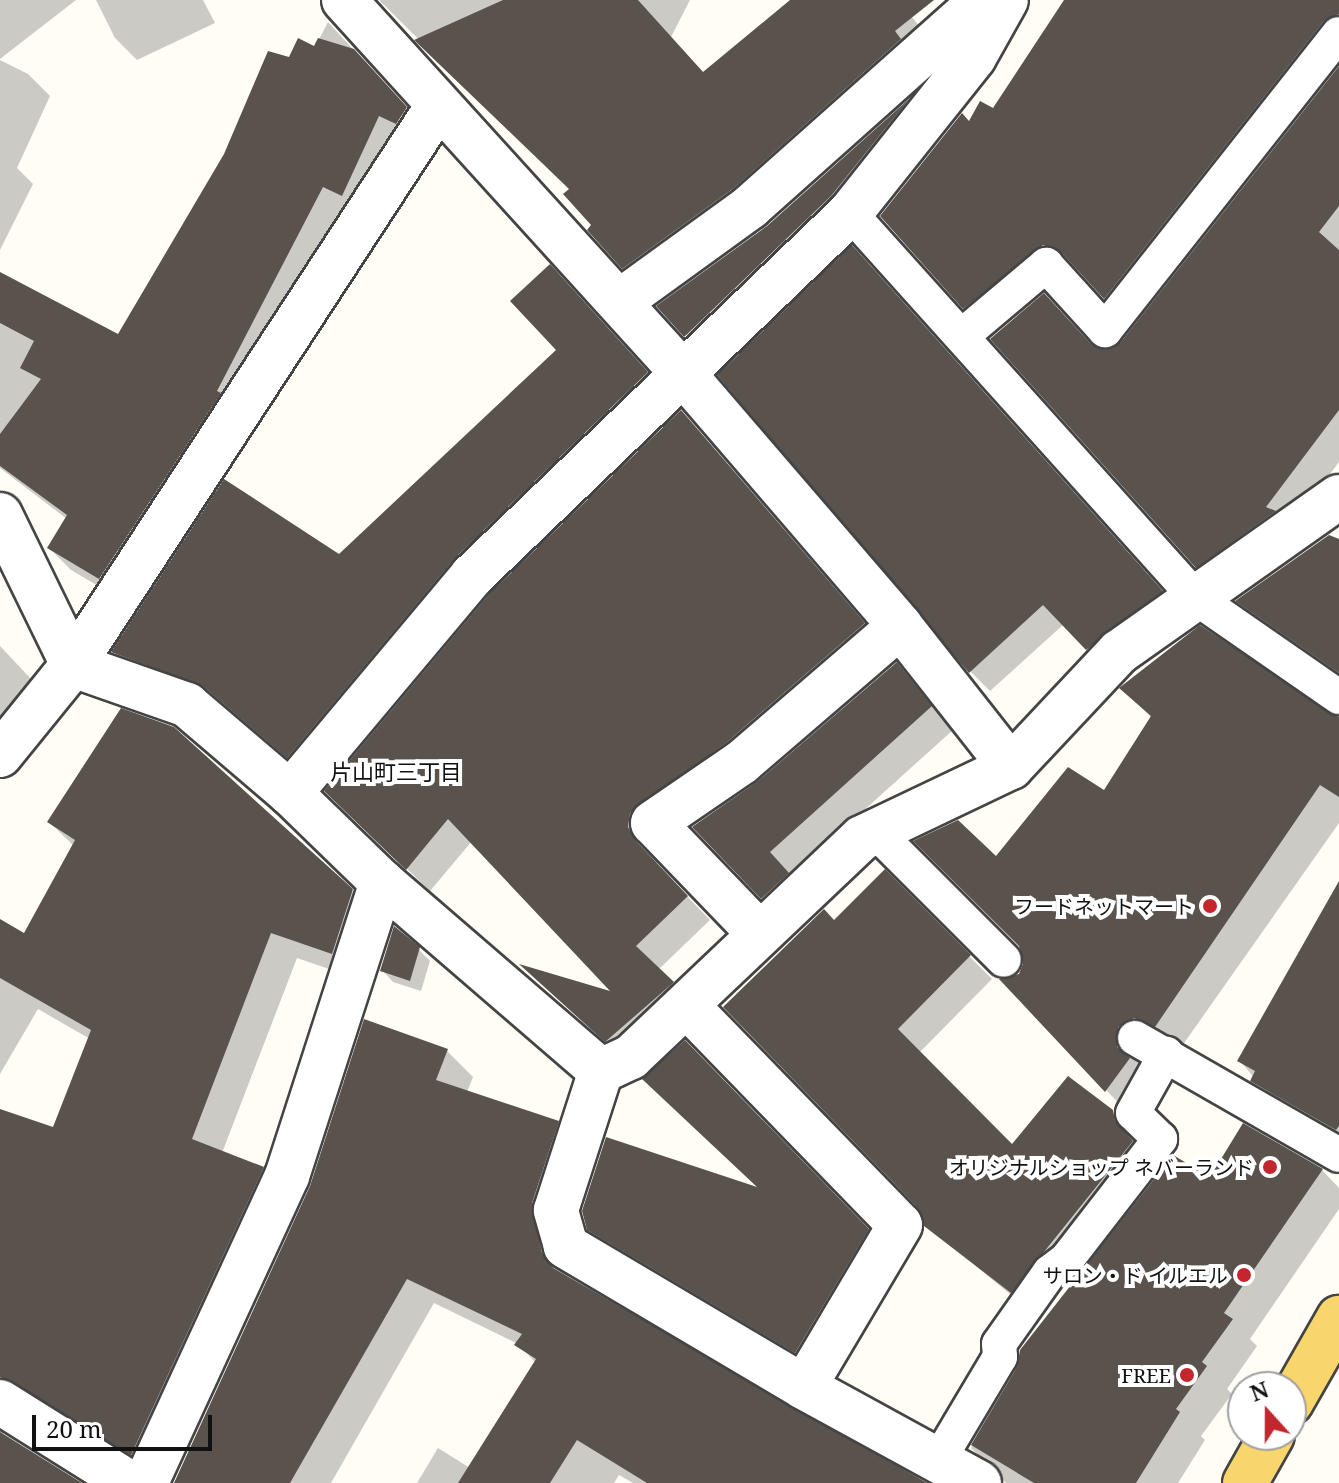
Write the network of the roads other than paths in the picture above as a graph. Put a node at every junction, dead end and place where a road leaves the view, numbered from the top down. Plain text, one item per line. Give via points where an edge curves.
1 (344, 0) edge
2 (990, 0) edge
3 (1006, 0) edge
4 (1339, 34) edge
5 (438, 106) junction
6 (850, 213) junction
7 (619, 302) junction
8 (963, 335) junction
9 (681, 371) junction
10 (1339, 497) edge
11 (0, 515) edge
12 (1196, 598) junction
13 (900, 626) junction
14 (73, 665) junction
15 (1339, 697) edge
16 (0, 755) edge
17 (1011, 767) junction
18 (290, 793) junction
19 (875, 831) junction
20 (382, 882) junction
21 (760, 934) junction
22 (1004, 960) dead end
23 (687, 1006) junction
24 (1135, 1038) dead end
25 (1166, 1054) junction
26 (601, 1071) junction
27 (1339, 1155) edge
28 (1339, 1318) edge
29 (1307, 1374) edge
30 (804, 1387) junction
31 (0, 1402) edge
32 (1263, 1451) edge
33 (932, 1472) edge
34 (129, 1483) edge
35 (146, 1483) edge
36 (979, 1483) edge
37 (1245, 1483) edge

1 - 5 street
2 - 7 street via 971,10 750,207
3 - 6 street via 974,57
4 - 8 lane via 1105,330 1046,265
5 - 7 street
5 - 14 street
6 - 8 lane
6 - 9 street
7 - 9 street
8 - 12 lane
9 - 13 street
9 - 18 street via 472,576
10 - 12 street
11 - 14 street
12 - 15 lane
12 - 17 street via 1119,652
13 - 17 street
13 - 21 street via 742,762 653,823
14 - 16 street
14 - 18 street via 187,705
17 - 19 street
18 - 20 street
19 - 21 street
19 - 22 lane
20 - 26 street
20 - 35 street via 287,1176
21 - 23 street
23 - 26 street via 631,1057
23 - 30 street via 900,1225
24 - 25 lane
25 - 27 lane
25 - 33 lane via 1133,1113 1160,1139 999,1344 1000,1357
26 - 30 street via 556,1210 566,1246
28 - 29 main road
30 - 33 street
31 - 34 street
32 - 37 main road
33 - 36 street

